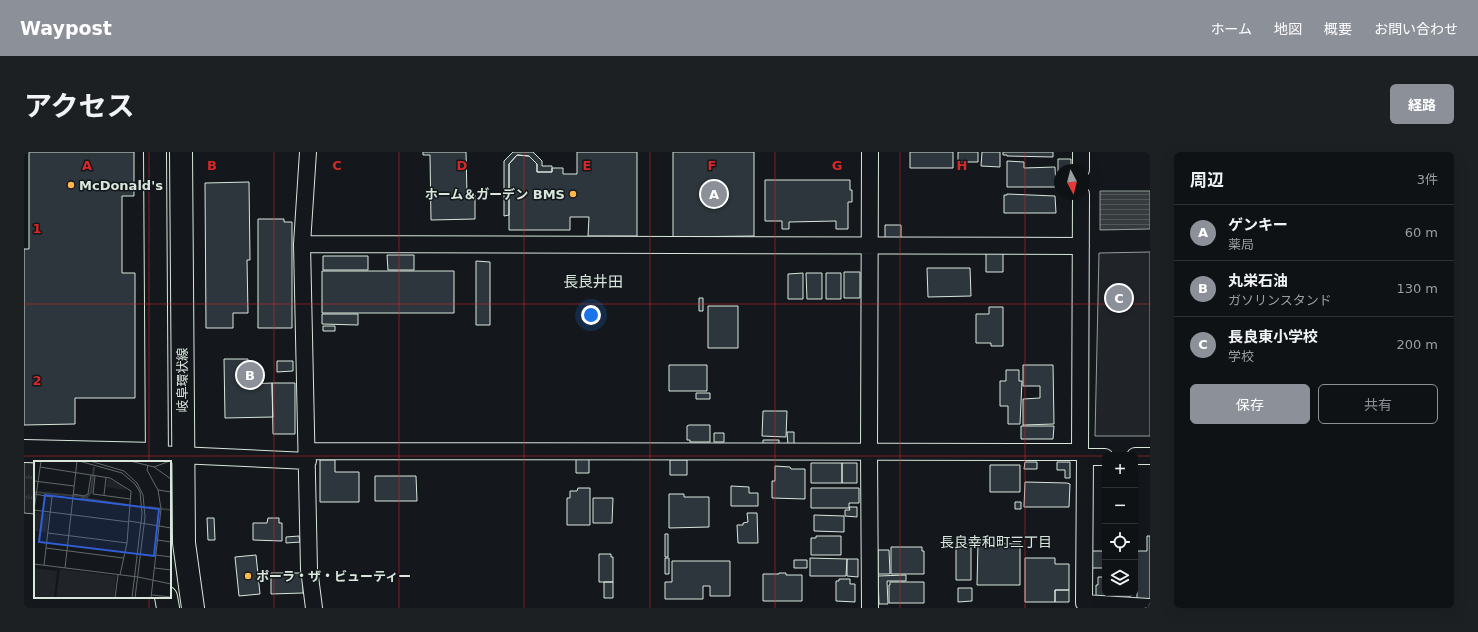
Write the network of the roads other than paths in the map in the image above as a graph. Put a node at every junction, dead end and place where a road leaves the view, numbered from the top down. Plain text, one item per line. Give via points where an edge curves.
1 (155, 152) edge
2 (181, 152) edge
3 (308, 152) edge
4 (870, 152) edge
5 (1081, 152) edge
6 (1081, 164) edge
7 (1081, 200) edge
8 (302, 244) junction
9 (870, 246) junction
10 (1081, 246) junction
11 (24, 451) edge
12 (869, 452) junction
13 (1082, 454) junction
14 (183, 455) junction
15 (308, 456) junction
16 (1138, 456) edge
17 (1150, 456) edge
18 (1102, 457) edge
19 (156, 458) edge
20 (166, 598) edge
21 (1150, 607) edge
22 (168, 608) edge
23 (193, 608) edge
24 (314, 608) edge
25 (870, 608) edge

1 - 19 main road, 岐阜環状線
2 - 14 main road, 岐阜環状線
3 - 8 street
4 - 9 street
5 - 6 street
7 - 10 street
8 - 9 street
8 - 15 street
9 - 10 street
9 - 12 street
10 - 13 street
11 - 19 main road
12 - 13 street
12 - 15 street
12 - 25 street
13 - 18 street
13 - 21 street via 1084,603
14 - 15 street
14 - 19 street
14 - 23 main road, 岐阜環状線 via 184,543
15 - 24 street via 309,569
16 - 17 street
20 - 22 main road

